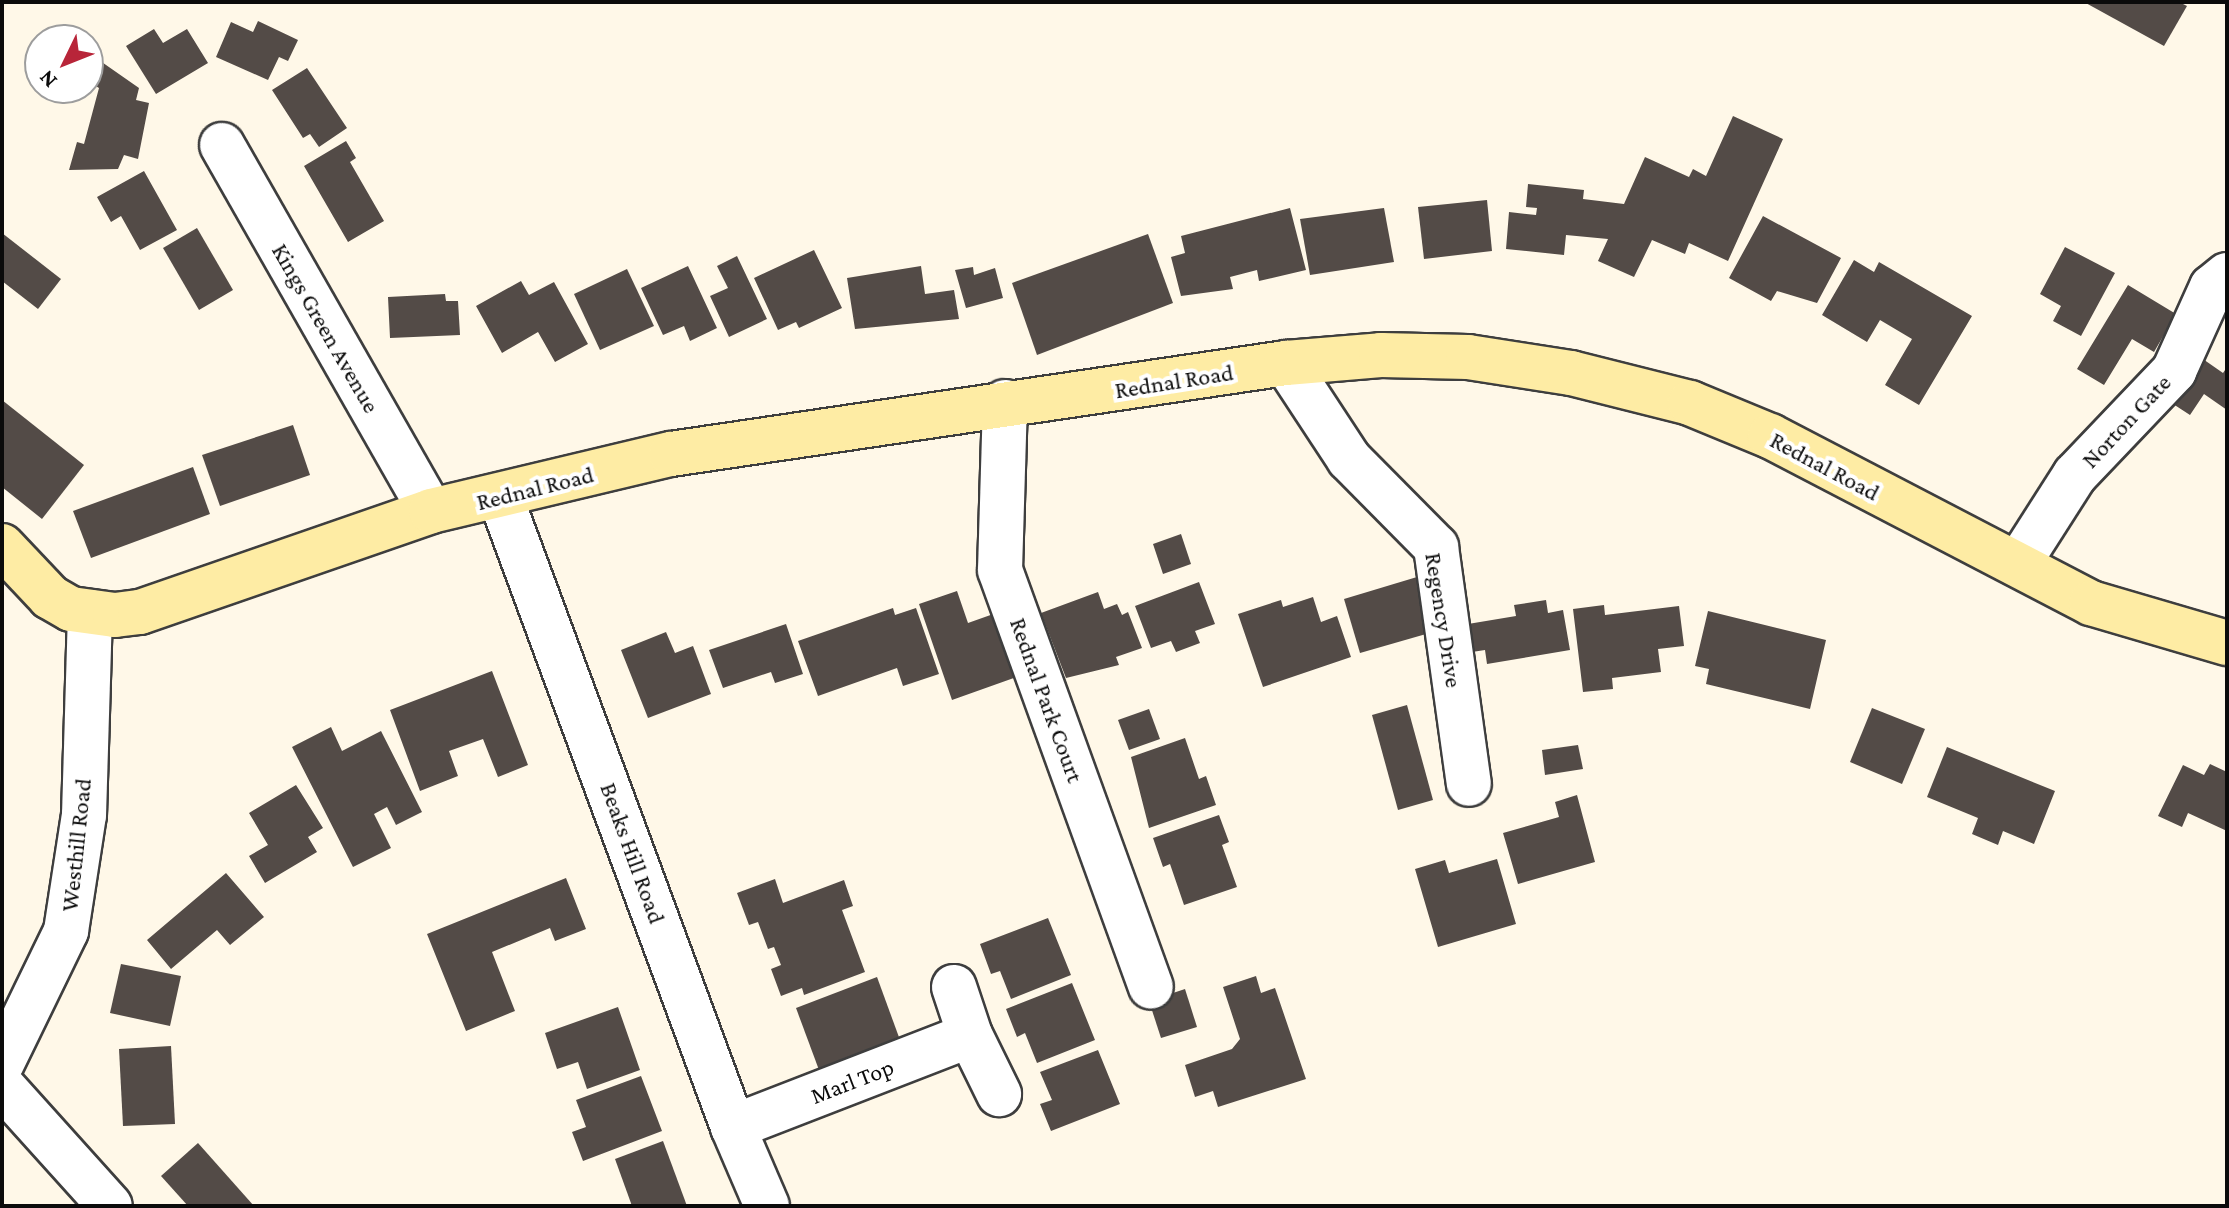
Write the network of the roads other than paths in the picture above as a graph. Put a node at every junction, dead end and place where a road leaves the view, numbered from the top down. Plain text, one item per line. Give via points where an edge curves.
1 (222, 145) dead end
2 (2227, 275) edge
3 (1286, 363) junction
4 (1005, 402) junction
5 (501, 499) junction
6 (431, 511) junction
7 (2, 546) edge
8 (2018, 564) junction
9 (90, 612) junction
10 (2227, 643) edge
11 (1469, 784) dead end
12 (954, 987) dead end
13 (1151, 987) dead end
14 (970, 1035) junction
15 (2, 1063) edge
16 (2, 1086) edge
17 (999, 1094) dead end
18 (733, 1127) junction
19 (110, 1206) edge
20 (767, 1206) edge

1 - 6 street, Kings Green Avenue
2 - 8 street, Norton Gate via 2212,287 2174,371 2075,475
3 - 4 street, Rednal Road
3 - 8 street, Rednal Road via 1381,355 1468,357 1571,373 1690,403 1770,436
3 - 11 street, Regency Drive via 1349,459 1436,547
4 - 5 street, Rednal Road via 671,454
4 - 13 street, Rednal Park Court via 1000,570
5 - 6 street, Rednal Road
5 - 18 street, Beaks Hill Road
6 - 9 street, Rednal Road via 140,612
7 - 9 street via 50,597
8 - 10 street, Rednal Road via 2091,603
9 - 15 street, Westhill Road via 84,815 66,931
12 - 14 street
14 - 17 street
14 - 18 street, Marl Top
16 - 19 street
18 - 20 street, Beaks Hill Road

